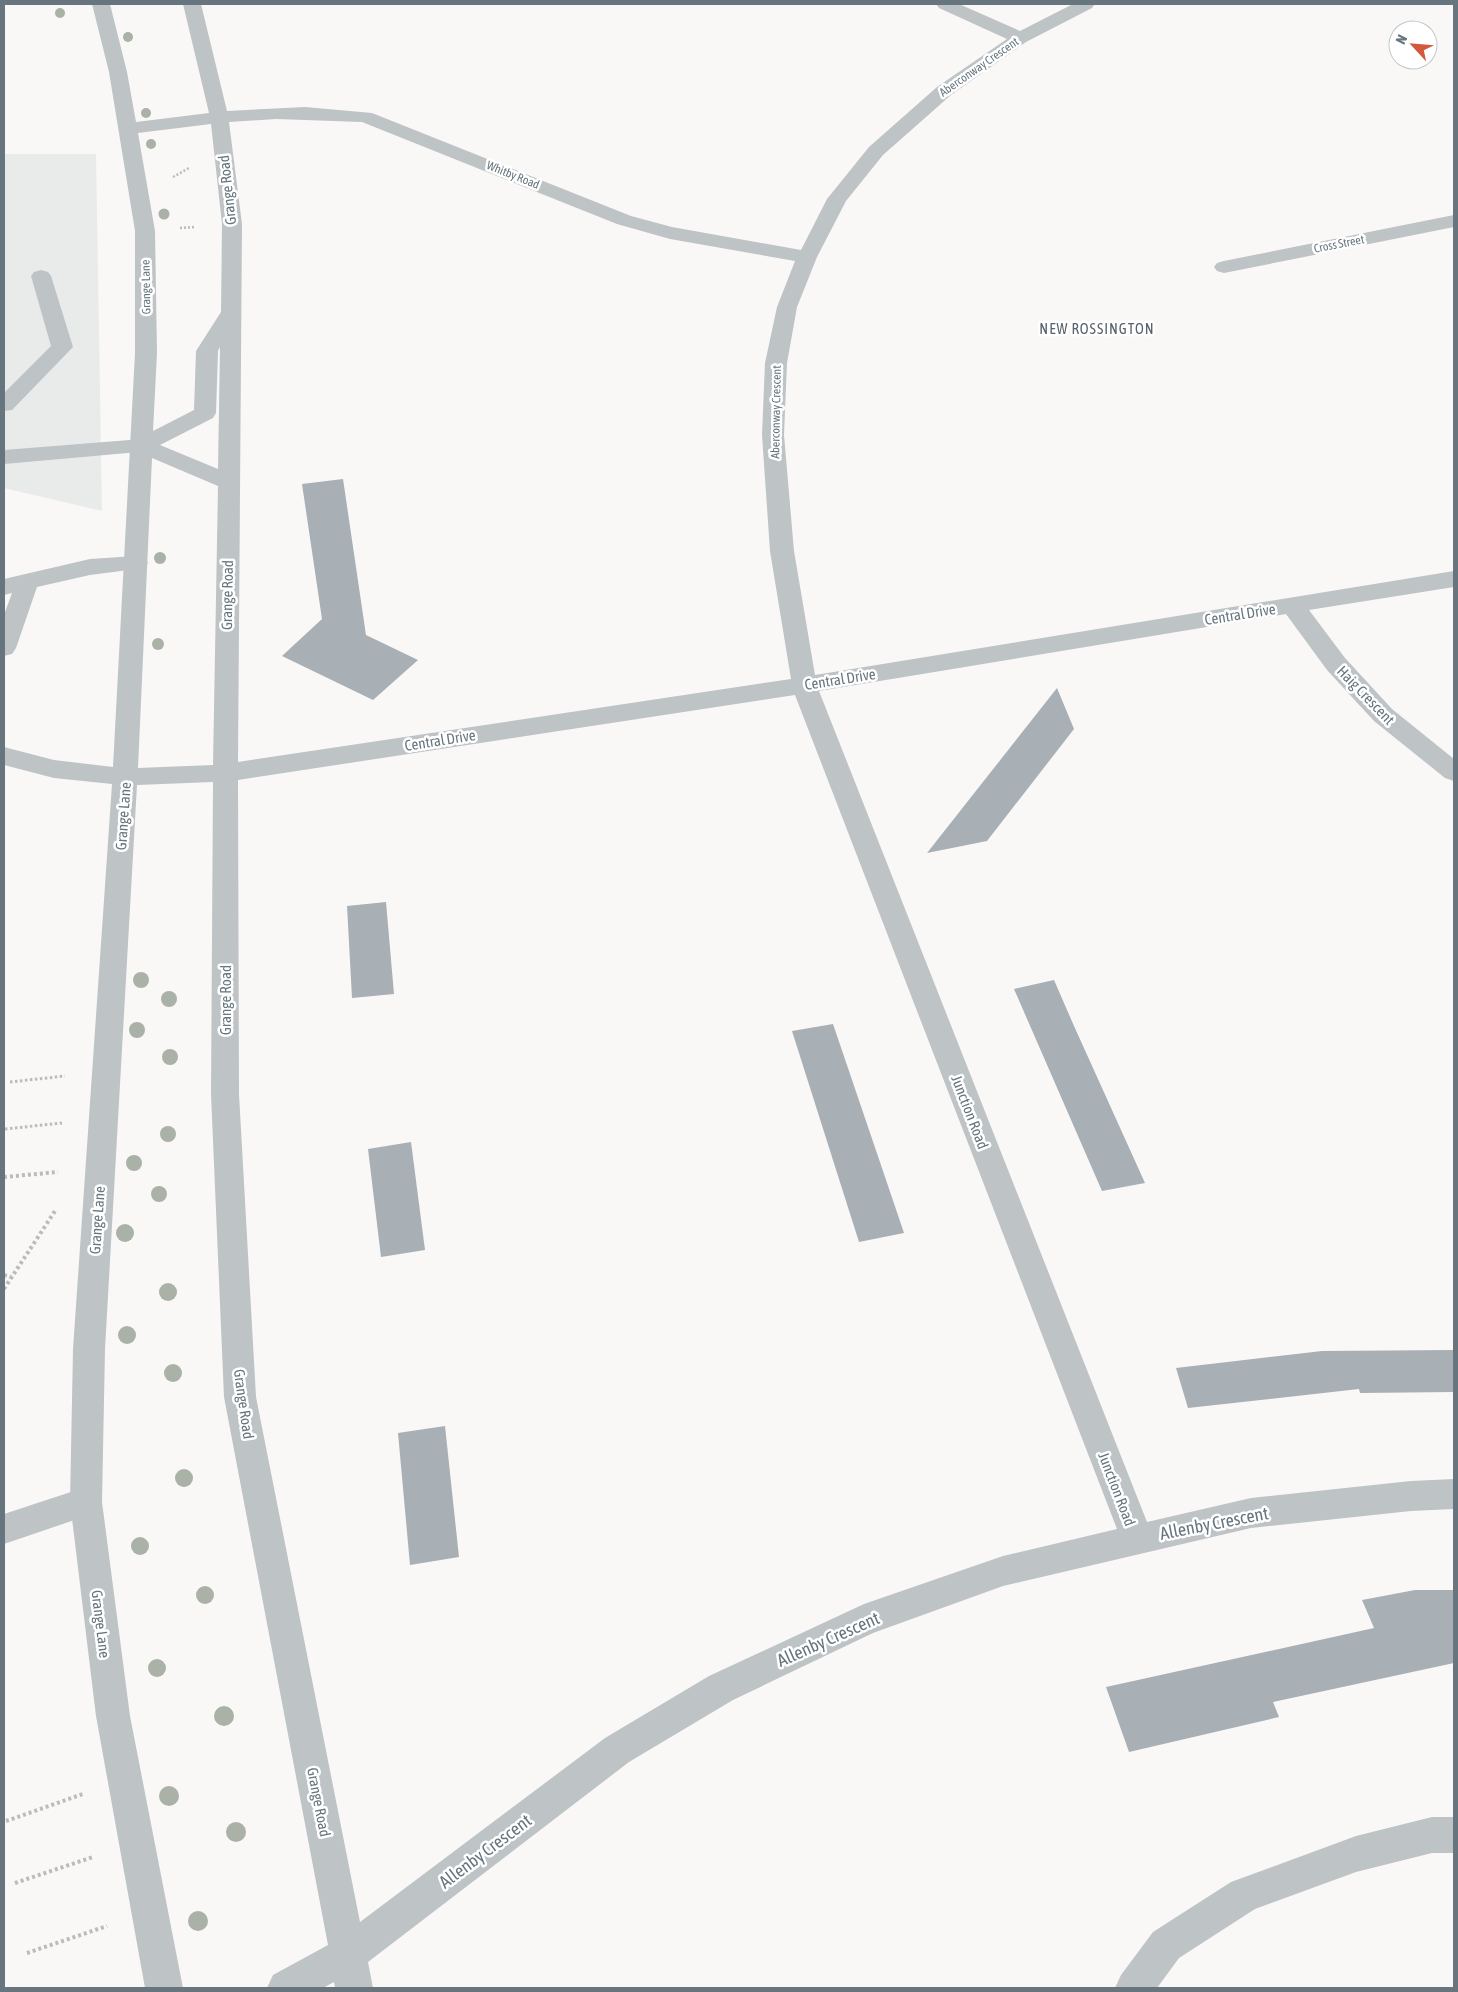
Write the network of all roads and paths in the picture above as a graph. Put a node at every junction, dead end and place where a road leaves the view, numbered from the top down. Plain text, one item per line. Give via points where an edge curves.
1 (101, 4) edge
2 (192, 4) edge
3 (945, 4) edge
4 (1086, 4) edge
5 (1020, 38) junction
6 (219, 116) junction
7 (128, 129) junction
8 (223, 150) junction
9 (140, 195) junction
10 (1454, 221) edge
11 (232, 224) junction
12 (145, 231) junction
13 (807, 257) junction
14 (1224, 267) dead end
15 (41, 276) dead end
16 (231, 312) junction
17 (4, 405) edge
18 (142, 446) junction
19 (4, 457) edge
20 (229, 482) junction
21 (136, 563) junction
22 (1454, 578) edge
23 (27, 583) junction
24 (4, 588) edge
25 (1292, 605) junction
26 (4, 648) edge
27 (804, 685) junction
28 (4, 756) edge
29 (1454, 772) edge
30 (225, 773) junction
31 (126, 777) junction
32 (106, 1072) junction
33 (10, 1082) dead end
34 (103, 1119) junction
35 (5, 1129) dead end
36 (100, 1168) junction
37 (4, 1177) edge
38 (98, 1199) junction
39 (4, 1275) edge
40 (11, 1277) junction
41 (4, 1289) edge
42 (1454, 1494) edge
43 (86, 1502) junction
44 (4, 1529) edge
45 (1137, 1539) junction
46 (125, 1780) junction
47 (6, 1821) dead end
48 (1454, 1835) edge
49 (137, 1842) junction
50 (16, 1883) dead end
51 (150, 1911) junction
52 (27, 1953) dead end
53 (348, 1954) junction
54 (164, 1988) edge
55 (286, 1988) edge
56 (354, 1988) edge
57 (1134, 1988) edge

1 - 7 street, Grange Lane
2 - 6 street, Grange Road
3 - 5 street
4 - 5 street, Aberconway Crescent
5 - 13 street, Aberconway Crescent via 944,91 876,151 838,199
6 - 7 street
6 - 8 street, Grange Road
6 - 13 street, Whitby Road via 326,112 365,116 624,220 670,233
7 - 9 street, Grange Lane
8 - 9 path
8 - 11 street, Grange Road
9 - 12 street, Grange Lane
10 - 14 street, Cross Street
11 - 12 path
11 - 16 street, Grange Road
12 - 18 street, Grange Lane via 146,353
13 - 27 street, Aberconway Crescent via 787,307 776,363 773,435 782,551
15 - 17 street via 62,347
16 - 18 street via 207,351 204,413
16 - 20 street, Grange Road
18 - 19 street
18 - 20 street
18 - 21 street, Grange Lane
20 - 30 street, Grange Road
21 - 23 street via 90,567
21 - 31 street, Grange Lane
22 - 25 street, Central Drive
23 - 24 street
23 - 26 street
25 - 27 street, Central Drive
25 - 29 street, Haig Crescent via 1336,664 1383,715
27 - 30 street, Central Drive
27 - 45 street, Junction Road
28 - 31 street, Central Drive via 54,769
30 - 31 street, Central Drive
30 - 53 street, Grange Road via 225,1094 240,1397
31 - 32 street, Grange Lane
32 - 33 path
32 - 34 street, Grange Lane
34 - 35 path
34 - 36 street, Grange Lane
36 - 37 path
36 - 38 street, Grange Lane
38 - 40 path via 60,1202
38 - 43 street, Grange Lane via 89,1349
39 - 40 path
40 - 41 path
42 - 45 street, Allenby Crescent via 1250,1513
43 - 44 street
43 - 46 street, Grange Lane via 113,1716
45 - 53 street, Allenby Crescent via 1002,1571 864,1620 720,1688 617,1750
46 - 47 path
46 - 49 street, Grange Lane
48 - 57 street via 1432,1835 1356,1854 1244,1895 1166,1945
49 - 50 path
49 - 51 street, Grange Lane
51 - 52 path
51 - 54 street, Grange Lane
53 - 55 street, Allenby Crescent
53 - 56 street, Grange Road

